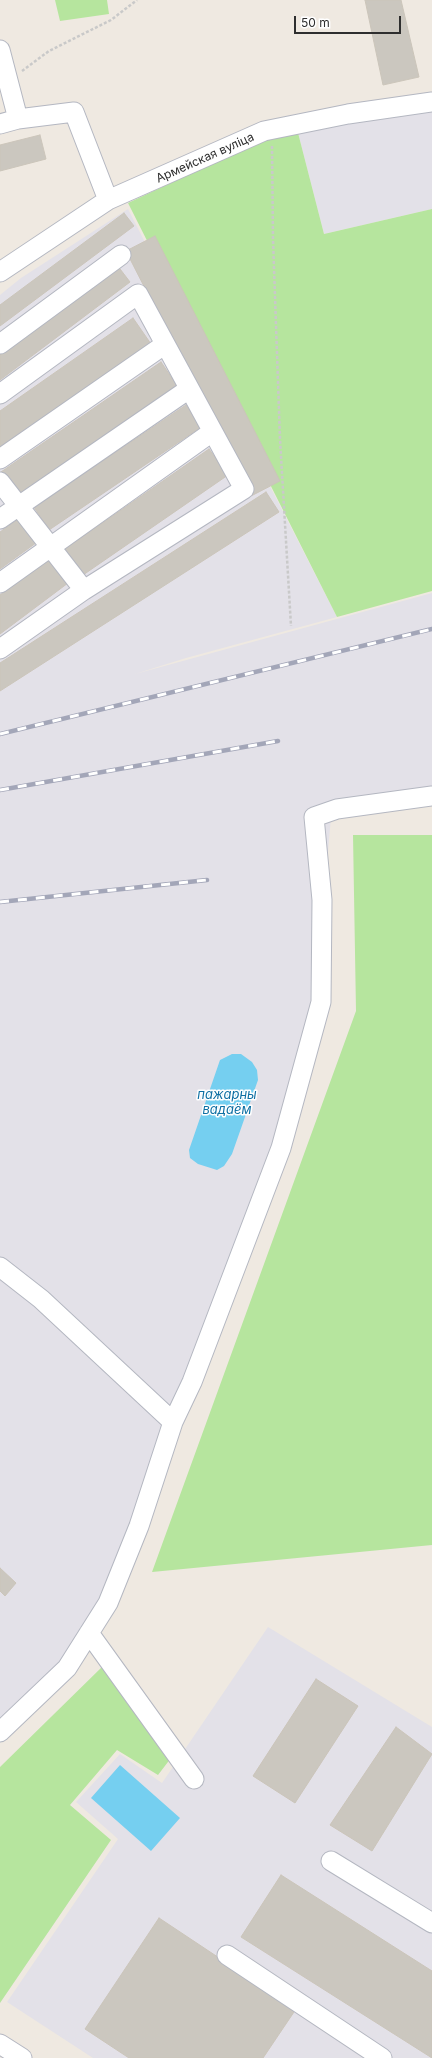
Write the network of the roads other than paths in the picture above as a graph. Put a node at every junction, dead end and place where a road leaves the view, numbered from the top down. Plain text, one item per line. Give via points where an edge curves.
1 (0, 50) edge
2 (432, 102) edge
3 (18, 119) junction
4 (0, 124) edge
5 (108, 200) junction
6 (120, 255) dead end
7 (0, 272) edge
8 (0, 344) edge
9 (164, 345) junction
10 (189, 390) junction
11 (0, 394) edge
12 (212, 432) junction
13 (0, 459) edge
14 (0, 482) edge
15 (19, 506) junction
16 (0, 519) edge
17 (50, 546) junction
18 (0, 583) edge
19 (84, 590) junction
20 (0, 649) edge
21 (432, 796) edge
22 (0, 1267) edge
23 (173, 1422) junction
24 (90, 1633) junction
25 (0, 1732) edge
26 (194, 1780) dead end
27 (331, 1861) dead end
28 (432, 1923) edge
29 (227, 1955) dead end
30 (0, 2044) edge
31 (19, 2057) edge
32 (382, 2058) edge

1 - 3 street
2 - 5 street, Армейская вуліца via 348,114 264,131
3 - 4 street
3 - 5 street via 74,112
5 - 7 street, Армейская вуліца
6 - 8 street
9 - 10 street
9 - 11 street via 138,294
9 - 13 street
10 - 12 street
10 - 15 street
12 - 17 street
12 - 19 street via 244,489
14 - 15 street
15 - 16 street
15 - 17 street
17 - 18 street
17 - 19 street
19 - 20 street
21 - 23 street via 337,809 314,817 322,900 321,1002 281,1148 192,1382
22 - 23 street via 41,1299
23 - 24 street via 138,1526 108,1603
24 - 25 street via 67,1668
24 - 26 street
27 - 28 street
29 - 32 street
30 - 31 street

